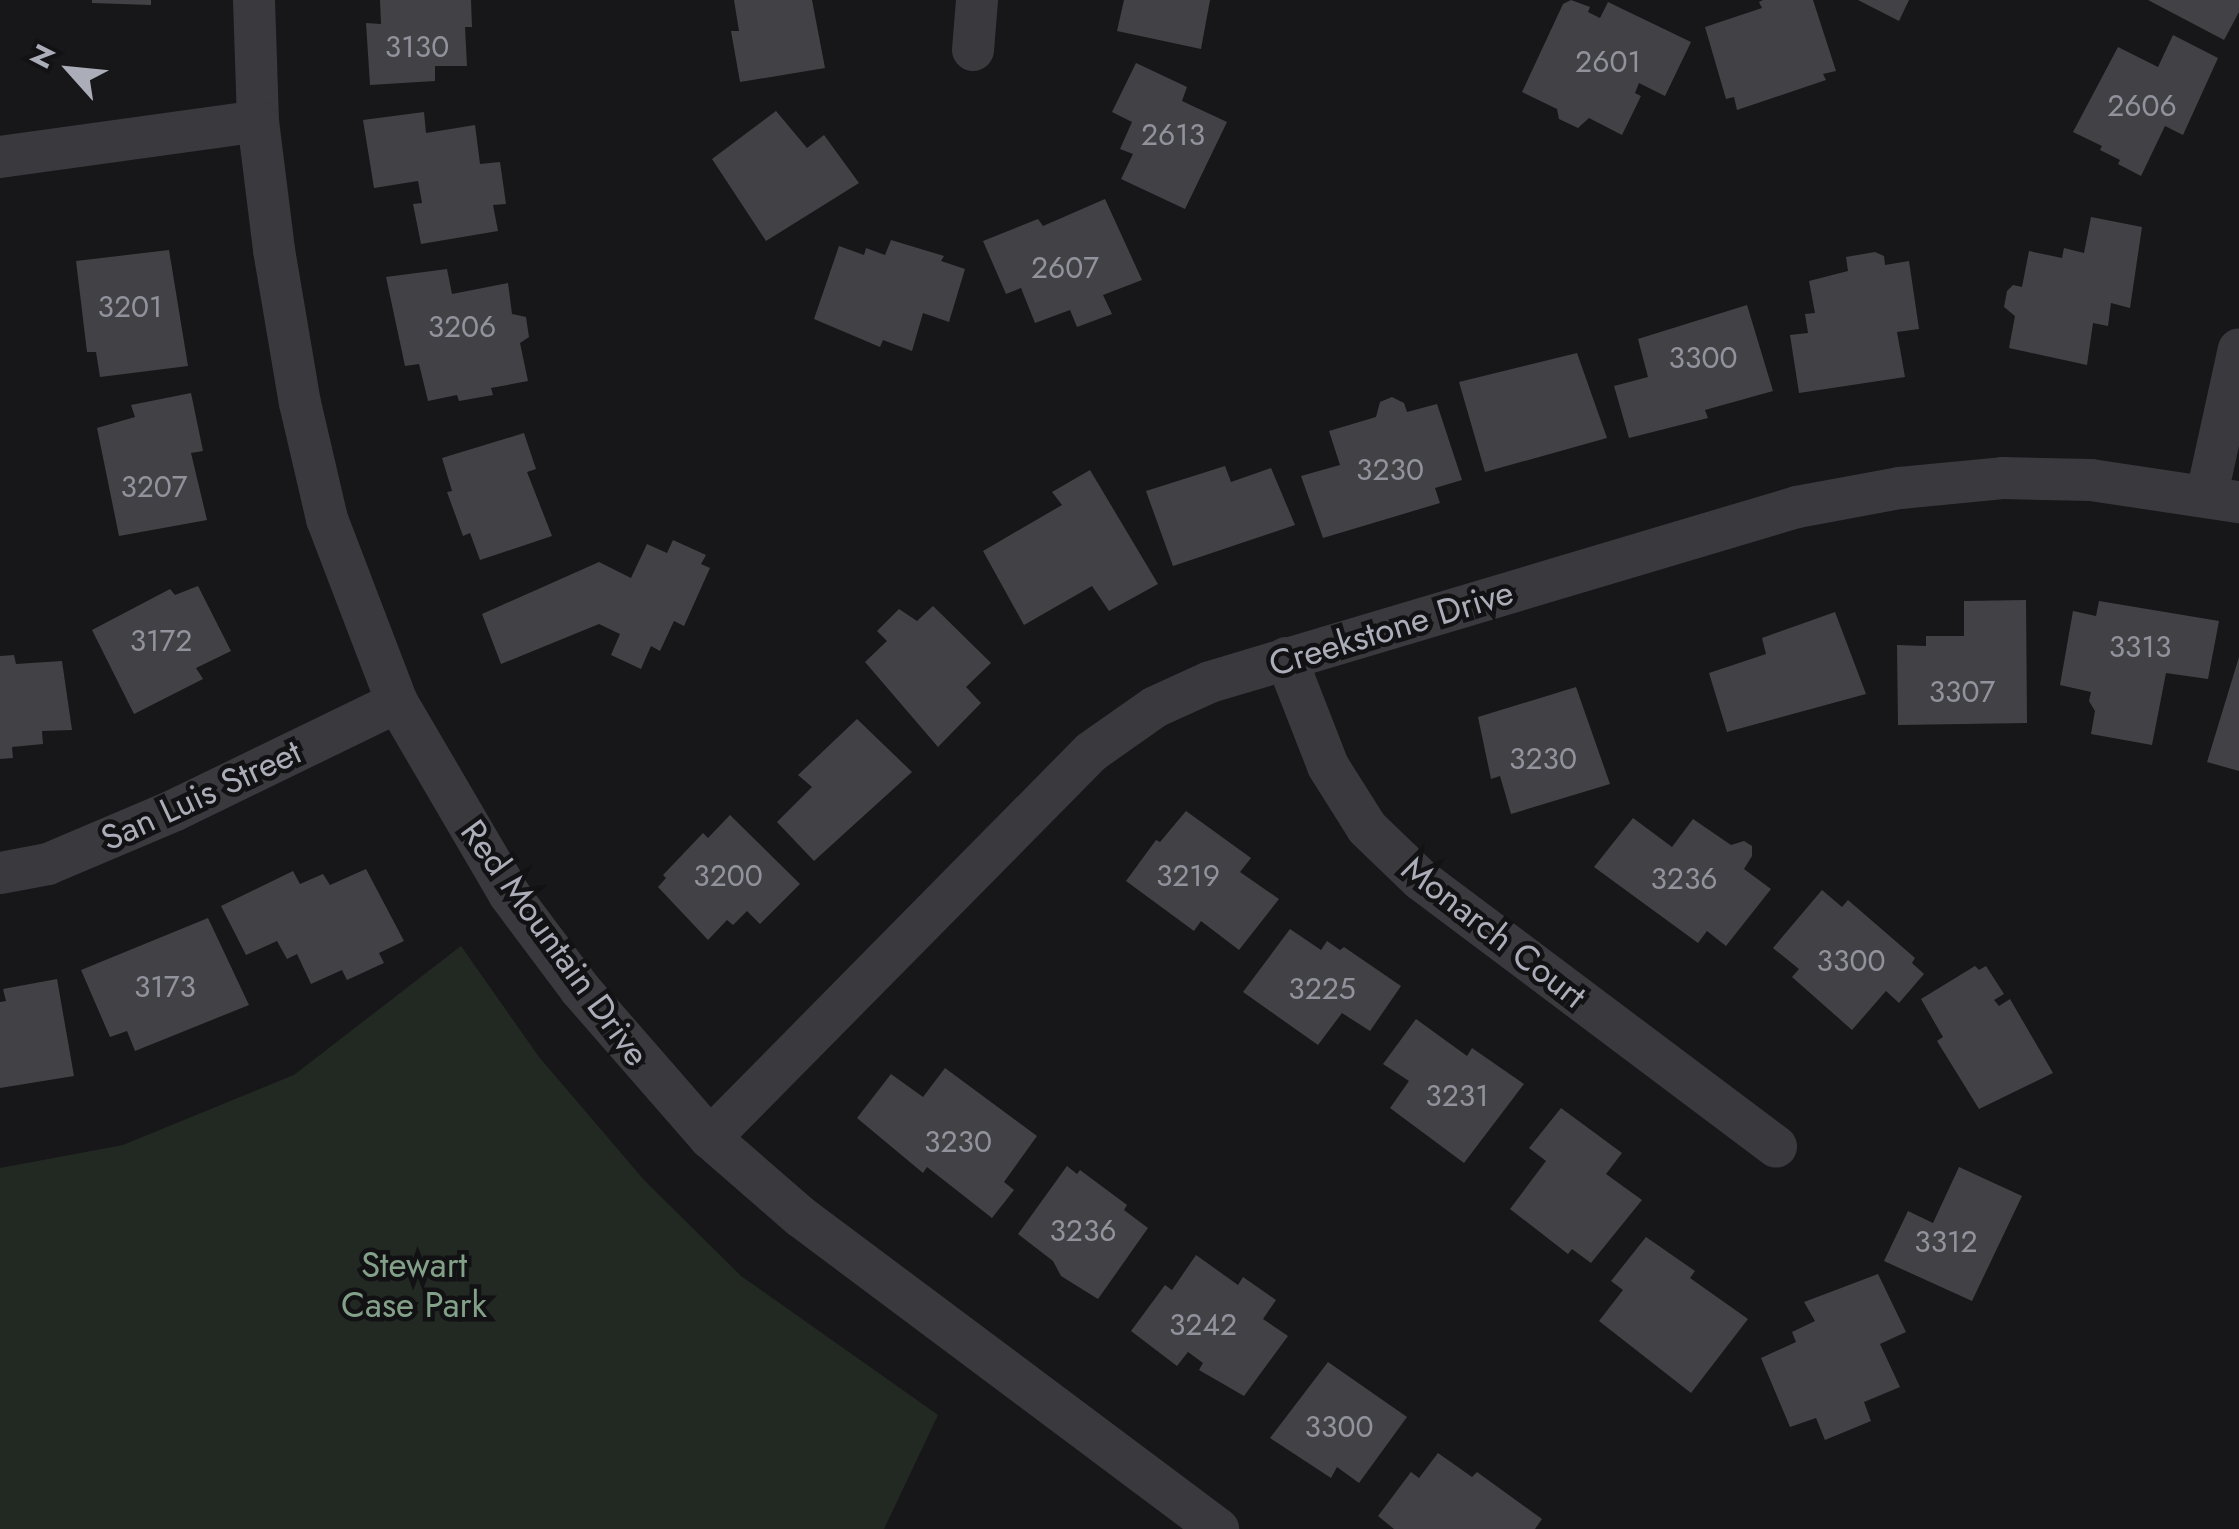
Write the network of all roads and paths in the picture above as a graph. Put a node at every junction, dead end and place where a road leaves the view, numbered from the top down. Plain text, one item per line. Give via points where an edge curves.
1 (254, 0) edge
2 (978, 0) edge
3 (973, 50) dead end
4 (258, 121) junction
5 (0, 157) edge
6 (2239, 349) edge
7 (2223, 498) edge
8 (1286, 658) junction
9 (397, 702) junction
10 (0, 873) edge
11 (710, 1138) junction
12 (1776, 1147) dead end
13 (1218, 1529) edge

1 - 4 street, Red Mountain Drive
2 - 3 street
4 - 5 street
4 - 9 street, Red Mountain Drive via 300,403 327,519
6 - 7 street
7 - 8 street, Creekstone Drive via 2091,480 2003,478 1883,492 1798,507
8 - 11 street, Creekstone Drive via 1155,707 1091,752
8 - 12 street, Monarch Court via 1328,766 1368,828 1421,880
9 - 10 street, San Luis Street via 102,841 48,864
9 - 11 street, Red Mountain Drive via 521,910
11 - 13 street, Red Mountain Drive via 801,1218

